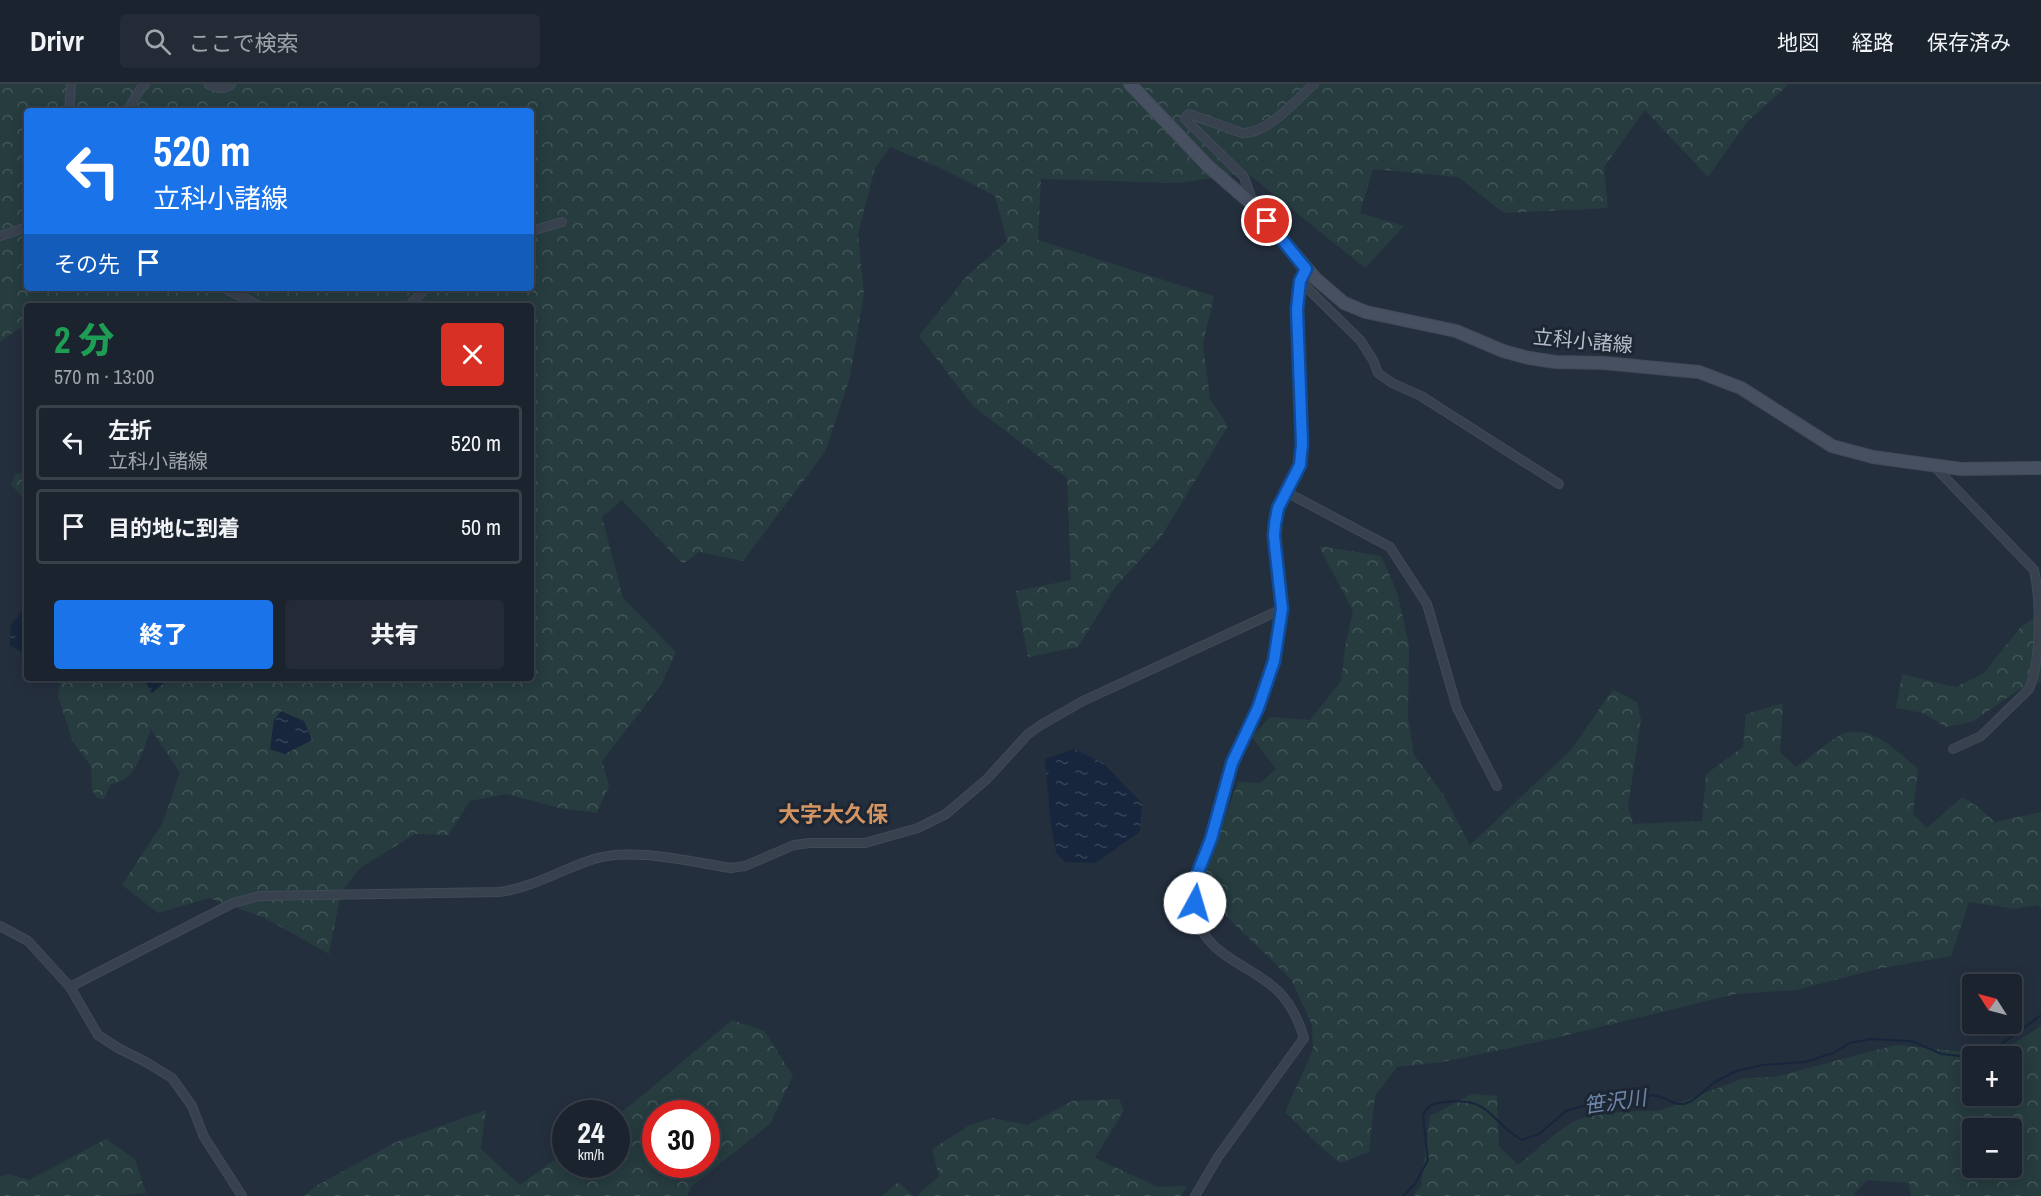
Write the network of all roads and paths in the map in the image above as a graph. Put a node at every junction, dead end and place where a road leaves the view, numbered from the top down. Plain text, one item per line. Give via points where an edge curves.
1 (71, 84) edge
2 (145, 84) edge
3 (208, 84) edge
4 (231, 84) edge
5 (1130, 84) edge
6 (1314, 84) edge
7 (69, 108) edge
8 (128, 108) edge
9 (1254, 206) junction
10 (562, 222) dead end
11 (24, 228) edge
12 (534, 230) edge
13 (0, 236) edge
14 (1306, 269) junction
15 (230, 291) edge
16 (423, 291) edge
17 (254, 303) edge
18 (412, 303) edge
19 (1933, 465) junction
20 (2041, 468) edge
21 (1559, 484) dead end
22 (1286, 492) junction
23 (1282, 609) junction
24 (1953, 749) dead end
25 (1497, 786) dead end
26 (0, 926) edge
27 (70, 987) junction
28 (242, 1196) edge
29 (1195, 1196) edge

1 - 7 street
2 - 8 street
3 - 4 street via 219,88
5 - 9 main road, 立科小諸線 via 1208,166
6 - 9 street via 1264,128 1249,134 1189,114 1185,119 1244,177
9 - 14 main road, 立科小諸線
10 - 12 street
11 - 13 street
14 - 19 main road, 立科小諸線 via 1344,303 1366,312 1456,331 1529,358 1699,372 1741,388 1832,446 1873,457
14 - 21 street via 1305,286 1360,340 1378,373
14 - 22 street via 1300,281 1297,309 1302,444 1300,465
15 - 17 street
16 - 18 street
19 - 20 main road, 立科小諸線 via 1987,470
19 - 24 street via 2034,570 2037,583 2039,644 2034,680 1981,735
22 - 23 street via 1278,508 1274,536
22 - 25 street via 1390,547 1427,604 1456,708
23 - 27 street via 1054,717 1028,734 987,780 946,814 899,834 852,844 794,845 731,868 638,854 614,855 516,890 499,892 259,896 224,907
23 - 29 street via 1274,661 1258,708 1232,763 1198,872 1195,903 1196,915 1212,945 1278,991 1292,1010 1304,1038 1218,1157
26 - 27 street via 28,941
27 - 28 street via 98,1035 172,1078

